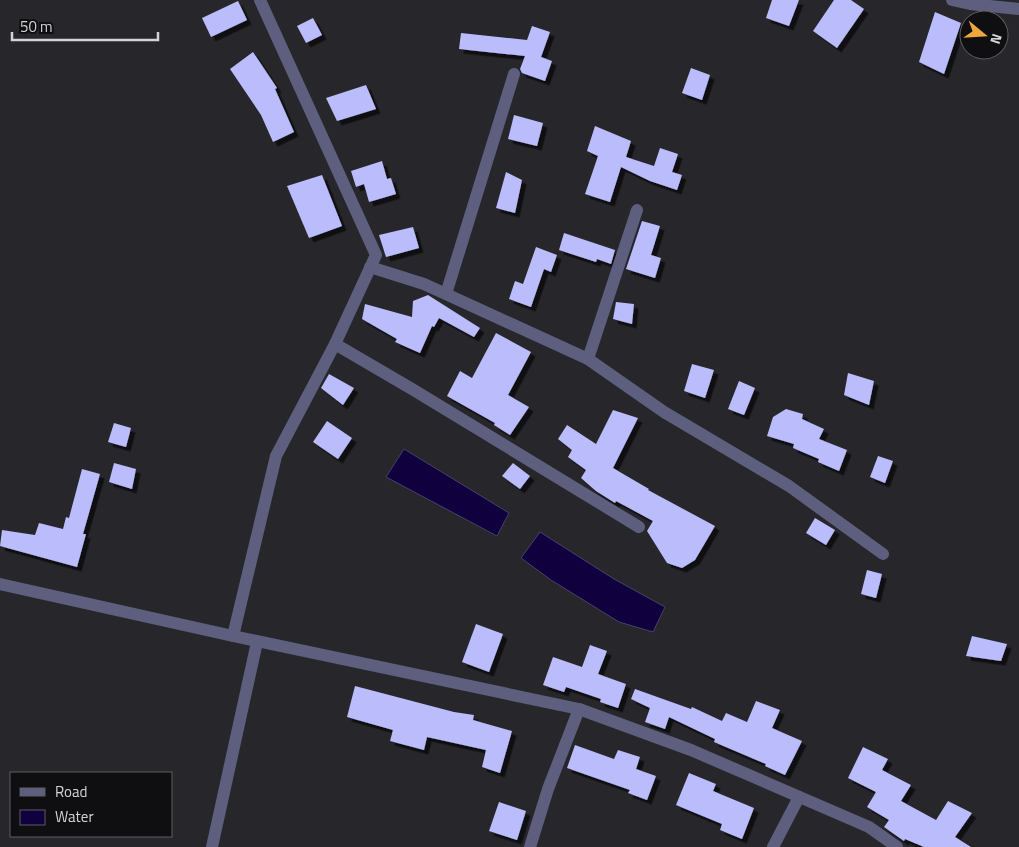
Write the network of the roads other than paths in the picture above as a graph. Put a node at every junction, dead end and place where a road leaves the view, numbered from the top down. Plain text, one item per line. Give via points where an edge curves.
1 (260, 0) edge
2 (952, 0) edge
3 (1019, 9) edge
4 (514, 74) dead end
5 (637, 210) dead end
6 (370, 267) junction
7 (446, 294) junction
8 (335, 344) junction
9 (588, 359) junction
10 (639, 527) dead end
11 (883, 554) dead end
12 (0, 584) edge
13 (233, 636) junction
14 (257, 642) junction
15 (579, 709) junction
16 (799, 797) junction
17 (212, 847) edge
18 (530, 847) edge
19 (773, 847) edge
20 (897, 847) edge

1 - 6 street via 376,255
2 - 3 street
4 - 7 street
5 - 9 street
6 - 7 street
6 - 8 street
7 - 9 street
8 - 10 street
8 - 13 street via 276,456
9 - 11 street via 664,412 789,486
12 - 13 street
13 - 14 street
14 - 15 street
14 - 17 street
15 - 16 street via 690,750
15 - 18 street
16 - 19 street
16 - 20 street via 869,827

